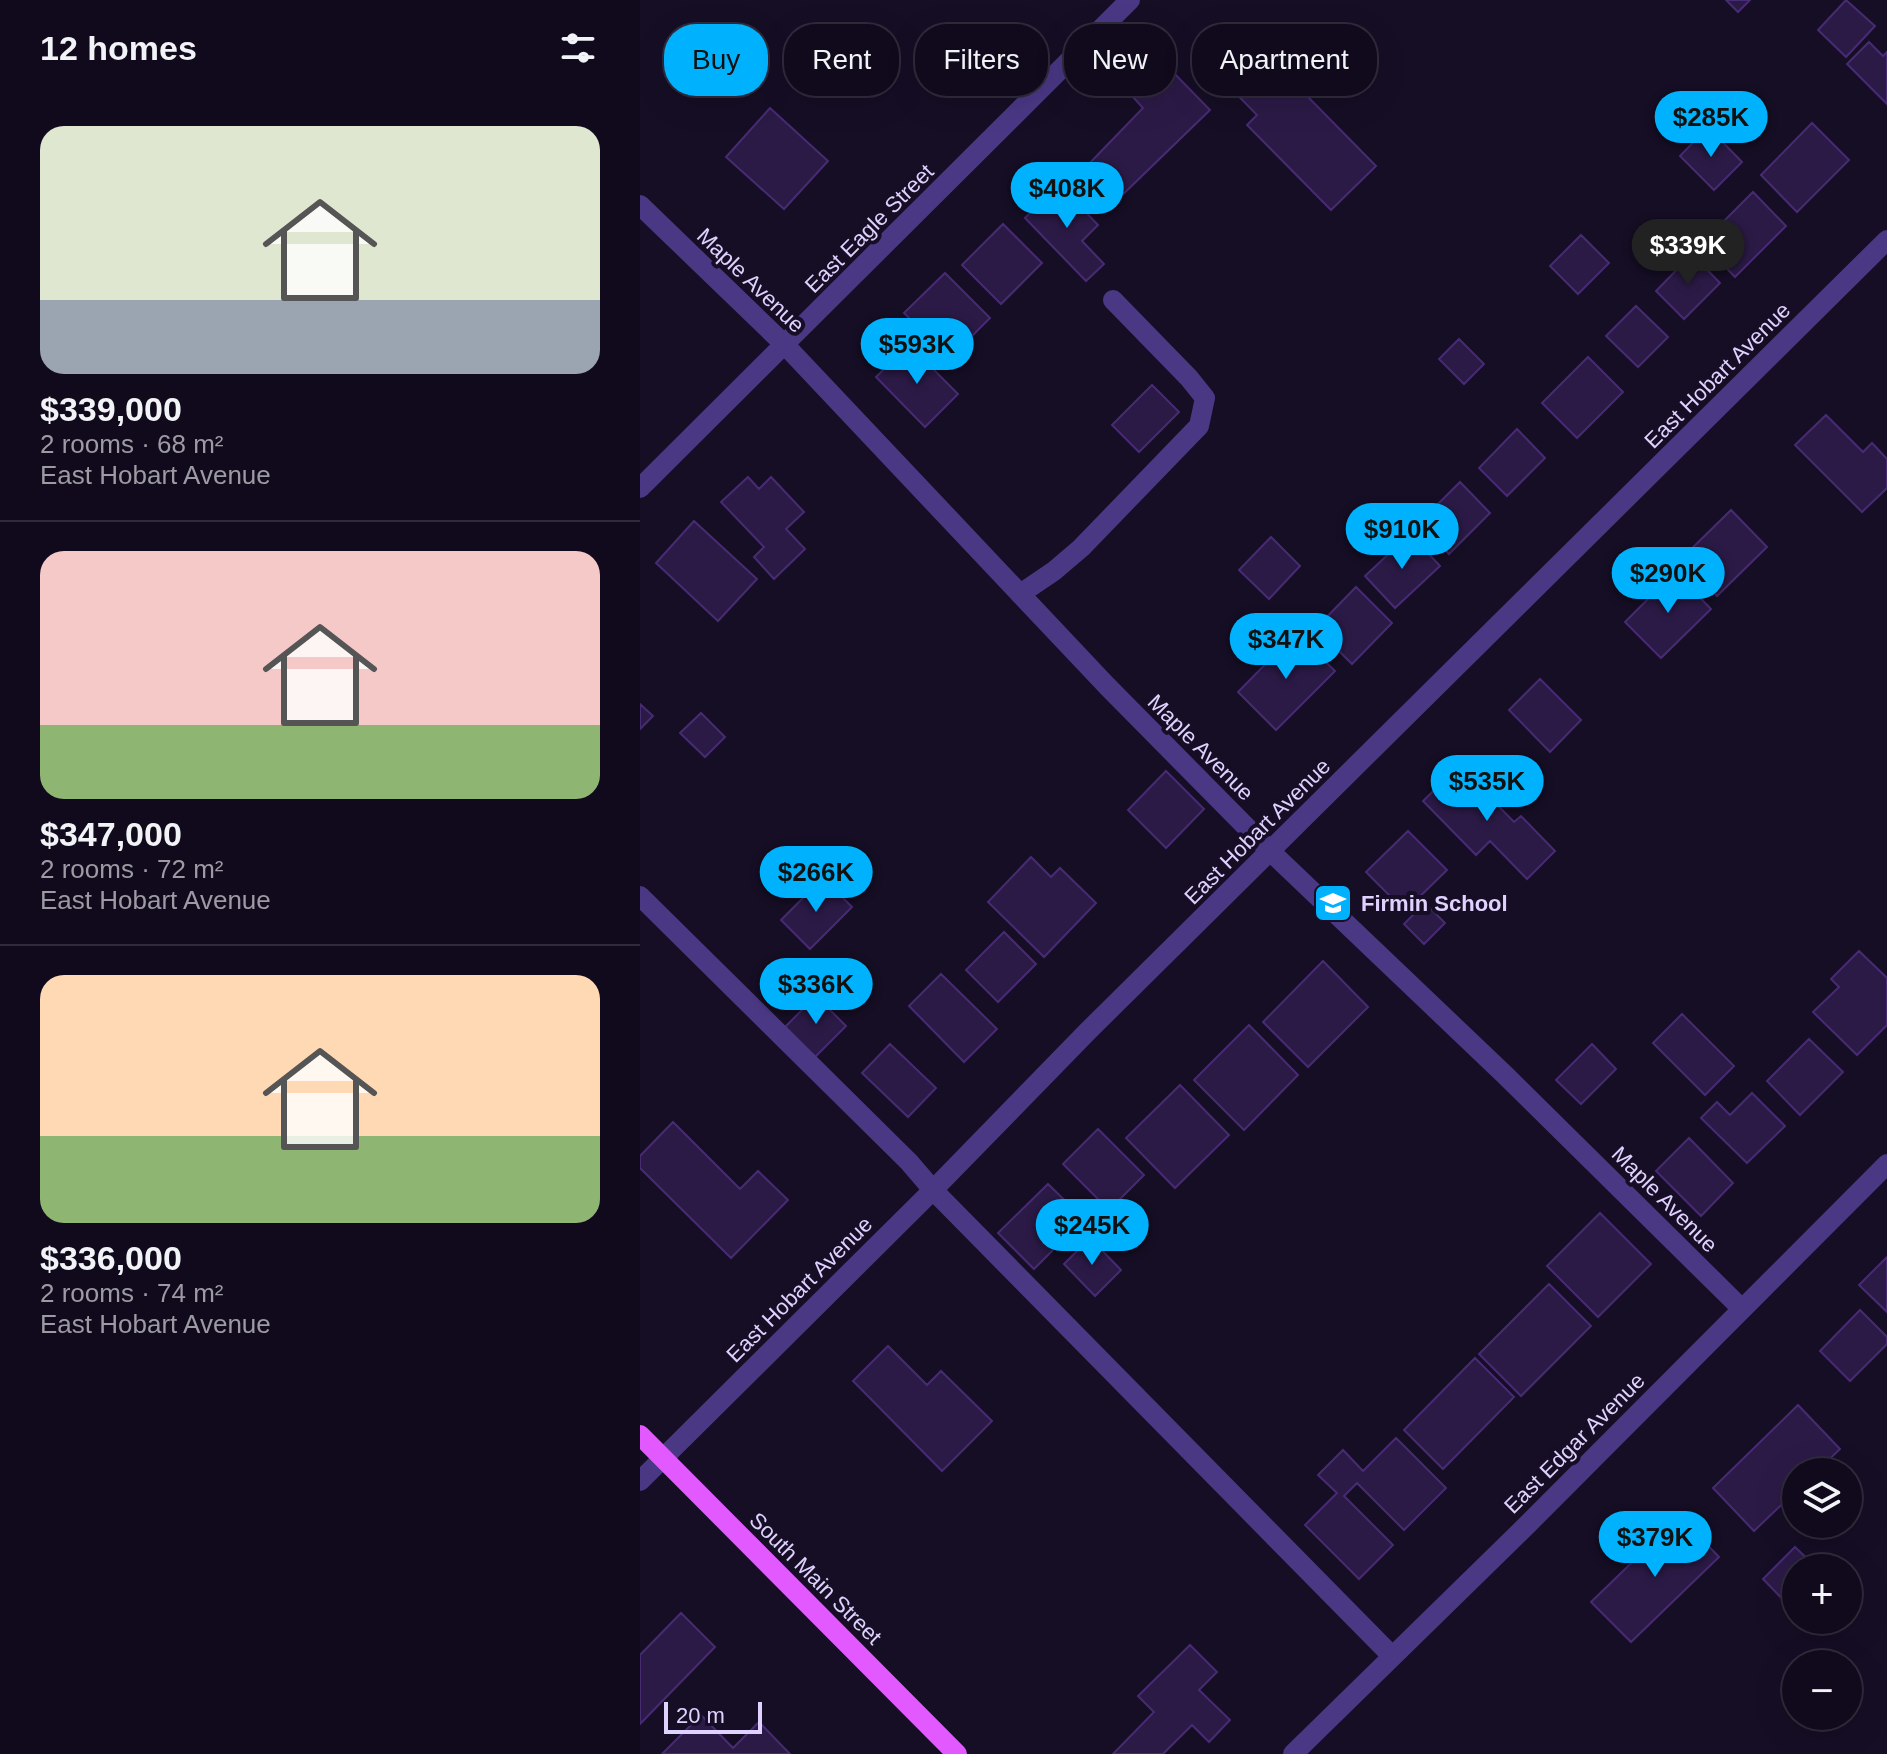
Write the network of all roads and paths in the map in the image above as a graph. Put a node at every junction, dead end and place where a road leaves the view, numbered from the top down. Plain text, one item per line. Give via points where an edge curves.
1 (1130, 0) edge
2 (640, 205) edge
3 (1887, 240) edge
4 (1113, 300) dead end
5 (785, 345) junction
6 (640, 488) edge
7 (1020, 594) junction
8 (1271, 852) junction
9 (640, 896) edge
10 (1887, 1164) edge
11 (933, 1190) junction
12 (1742, 1309) junction
13 (640, 1435) edge
14 (663, 1458) junction
15 (640, 1481) edge
16 (1392, 1656) junction
17 (957, 1754) edge
18 (1293, 1754) edge

1 - 5 street, East Eagle Street
2 - 5 street, Maple Avenue
3 - 8 street, East Hobart Avenue
4 - 7 street via 1205,398 1199,426 1081,548
5 - 6 street, East Eagle Street
5 - 7 street, Maple Avenue
7 - 8 street, Maple Avenue
8 - 11 street, East Hobart Avenue
8 - 12 street, Maple Avenue
9 - 11 street
10 - 12 street, East Edgar Avenue
11 - 14 street, East Hobart Avenue
11 - 16 street
12 - 16 street, East Edgar Avenue
13 - 14 main road, South Main Street
14 - 15 street, East Hobart Avenue
14 - 17 main road, South Main Street
16 - 18 street, East Edgar Avenue

